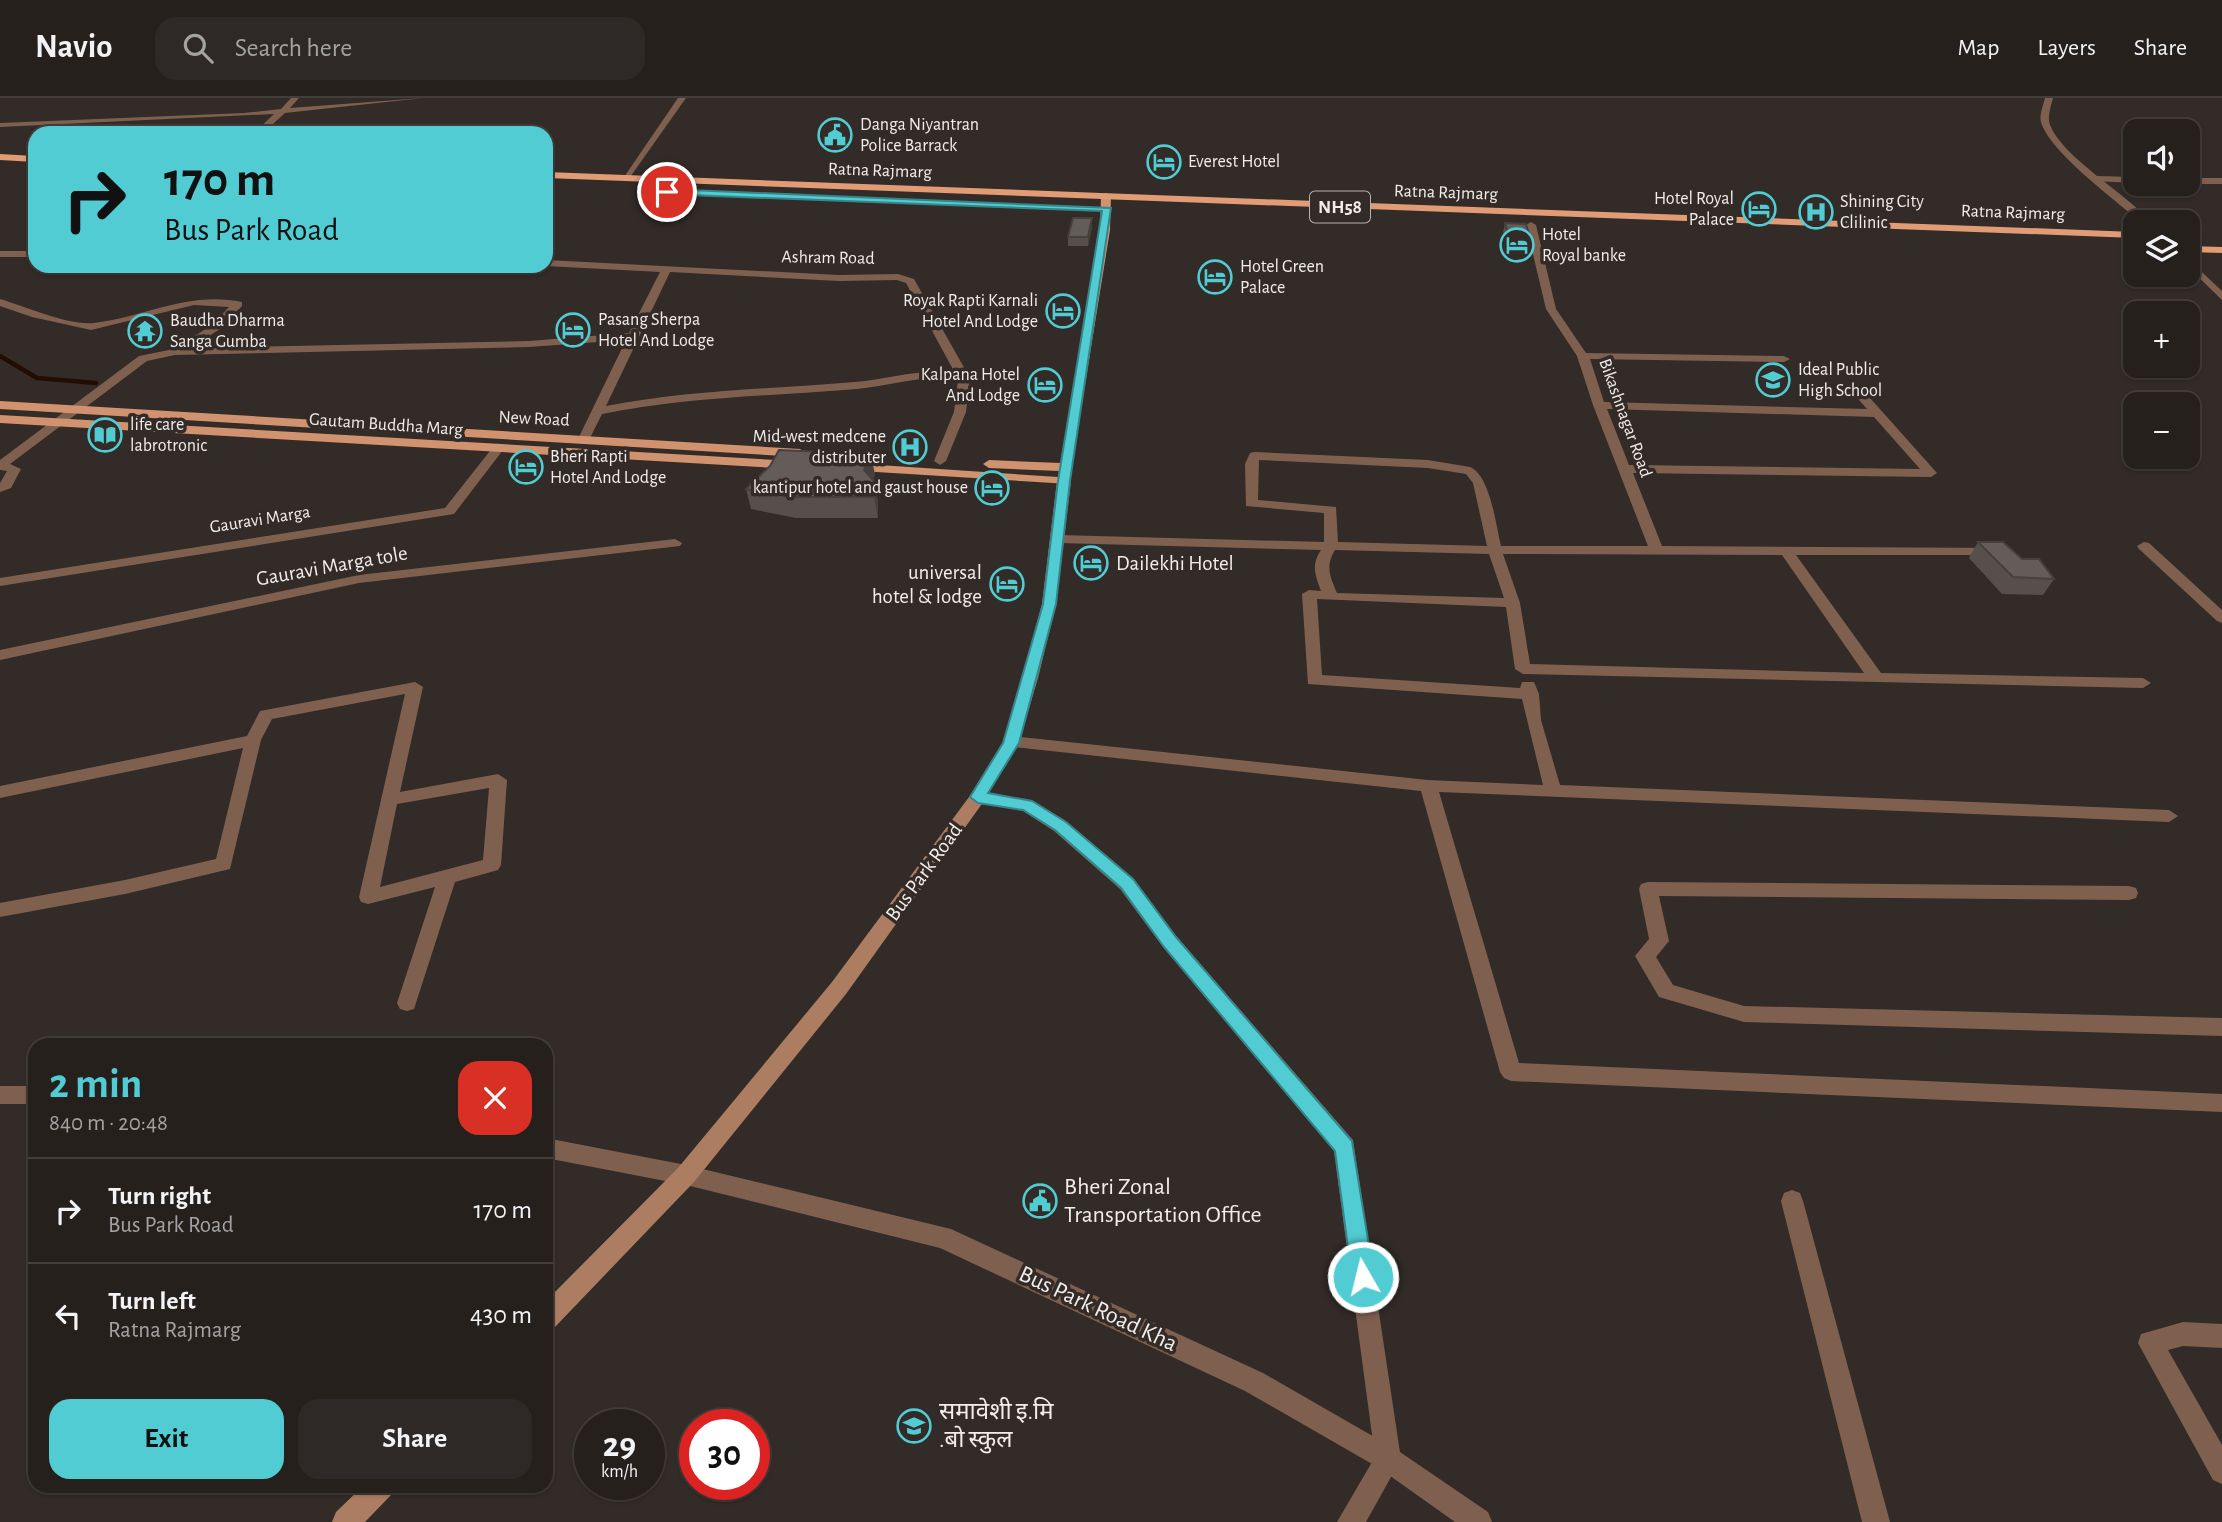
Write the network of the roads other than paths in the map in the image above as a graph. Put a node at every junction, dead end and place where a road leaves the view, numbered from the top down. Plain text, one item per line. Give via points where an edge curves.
1 (295, 98) edge
2 (419, 98) edge
3 (682, 98) edge
4 (2049, 98) edge
5 (283, 111) junction
6 (0, 125) edge
7 (266, 126) edge
8 (0, 157) edge
9 (28, 159) edge
10 (0, 166) edge
11 (28, 167) edge
12 (553, 176) edge
13 (625, 178) junction
14 (2096, 179) junction
15 (2123, 180) edge
16 (2200, 181) edge
17 (2222, 181) edge
18 (553, 187) edge
19 (1107, 202) junction
20 (2132, 210) edge
21 (1623, 217) junction
22 (1390, 219) dead end
23 (1525, 225) joint
24 (1630, 228) junction
25 (2123, 235) edge
26 (2200, 238) edge
27 (2222, 239) edge
28 (2123, 246) edge
29 (2200, 249) edge
30 (2222, 250) edge
31 (0, 254) edge
32 (28, 254) edge
33 (553, 262) edge
34 (666, 270) junction
35 (2200, 274) edge
36 (2222, 296) edge
37 (0, 302) edge
38 (36, 315) junction
39 (0, 317) edge
40 (633, 336) junction
41 (175, 352) junction
42 (1583, 356) junction
43 (1784, 359) dead end
44 (964, 378) junction
45 (1858, 392) dead end
46 (0, 405) edge
47 (1599, 405) junction
48 (74, 409) junction
49 (596, 412) junction
50 (1877, 413) junction
51 (0, 419) edge
52 (56, 425) junction
53 (584, 439) junction
54 (497, 450) junction
55 (817, 454) edge
56 (844, 455) edge
57 (940, 461) junction
58 (806, 465) edge
59 (834, 467) edge
60 (1625, 469) junction
61 (1066, 474) junction
62 (0, 488) edge
63 (1059, 539) junction
64 (676, 543) dead end
65 (1331, 546) junction
66 (2144, 546) dead end
67 (1656, 548) junction
68 (1495, 550) junction
69 (1786, 550) junction
70 (2012, 551) edge
71 (0, 582) edge
72 (1331, 597) junction
73 (1513, 603) junction
74 (2222, 618) edge
75 (0, 656) edge
76 (1523, 669) junction
77 (1876, 678) junction
78 (2143, 682) dead end
79 (1531, 694) junction
80 (253, 740) junction
81 (1011, 743) junction
82 (1428, 786) junction
83 (1553, 791) junction
84 (0, 792) edge
85 (978, 797) junction
86 (388, 800) junction
87 (2169, 816) dead end
88 (447, 877) junction
89 (2129, 893) dead end
90 (0, 910) edge
91 (407, 1003) dead end
92 (2222, 1027) edge
93 (0, 1095) edge
94 (28, 1095) edge
95 (2222, 1103) edge
96 (553, 1149) edge
97 (685, 1175) junction
98 (1792, 1201) dead end
99 (553, 1311) edge
100 (2222, 1336) edge
101 (1388, 1459) junction
102 (2222, 1471) edge
103 (375, 1493) edge
104 (346, 1522) edge
105 (1351, 1522) edge
106 (1478, 1522) edge
107 (1876, 1522) edge

1 - 5 street
2 - 5 street
3 - 13 street
4 - 14 street via 2045,124
5 - 6 street
5 - 7 street
8 - 9 highway
10 - 11 highway
12 - 13 highway, Ratna Rajmarg / NH58
13 - 19 highway, Ratna Rajmarg / NH58
14 - 15 street
14 - 20 street
16 - 17 street
18 - 19 highway, Ratna Rajmarg / NH58
19 - 21 highway, Ratna Rajmarg / NH58
19 - 22 highway, Ratna Rajmarg / NH58
19 - 61 main road, Bus Park Road
21 - 24 highway
21 - 25 highway, Ratna Rajmarg / NH58
23 - 24 highway, Ratna Rajmarg
23 - 42 street, Bikashnagar Road via 1551,309
24 - 28 highway, Ratna Rajmarg
26 - 27 highway
29 - 30 highway
31 - 32 street
33 - 34 street, Ashram Road
34 - 40 street
34 - 44 street, Ashram Road via 911,281
35 - 36 street
37 - 38 street
38 - 39 street
38 - 41 street via 91,327 194,302 238,304 216,327
40 - 41 street via 529,344
40 - 49 street
41 - 48 street via 143,358
42 - 43 street
42 - 47 street, Bikashnagar Road
44 - 49 street via 947,373 866,385 704,395
44 - 57 street via 960,412
45 - 50 street
46 - 48 main road, New Road
47 - 50 street
47 - 60 street, Bikashnagar Road
48 - 52 street
48 - 53 main road, New Road
49 - 53 street
50 - 60 street via 1931,472
51 - 52 main road, Gautam Buddha Marg
52 - 54 main road, Gautam Buddha Marg
52 - 62 street via 0,466 15,469
53 - 55 main road, New Road
54 - 58 main road, Gautam Buddha Marg
54 - 71 street, Gauravi Marga via 449,511
56 - 57 main road
57 - 61 main road
59 - 61 main road
60 - 67 street, Bikashnagar Road
61 - 63 main road, Bus Park Road
63 - 65 street
63 - 81 main road, Bus Park Road via 1049,604
64 - 75 street, Gauravi Marga tole via 359,579
65 - 68 street
65 - 68 street via 1331,510 1251,503 1254,456 1470,471 1479,483
65 - 72 street via 1321,572
66 - 74 street
67 - 68 street
67 - 69 street
68 - 73 street
69 - 70 street
69 - 77 street
72 - 73 street
72 - 79 street via 1309,594 1314,680
73 - 76 street
76 - 77 street
76 - 79 street
77 - 78 street
79 - 83 street via 1532,720
80 - 84 street
80 - 86 street via 266,715 415,687
80 - 90 street via 224,864
81 - 82 street
81 - 85 main road, Bus Park Road
82 - 83 street
82 - 95 street via 1511,1072
83 - 87 street
85 - 97 main road, Bus Park Road via 839,988
85 - 101 street via 1027,805 1060,826 1127,884 1170,942 1345,1147
86 - 88 street via 368,897
86 - 88 street via 498,780 492,865
88 - 91 street
89 - 92 street via 1648,889 1659,941 1645,956 1666,991 1744,1014
93 - 94 street
96 - 97 street, Bus Park Road Kha
97 - 99 main road, Bus Park Road
97 - 101 street, Bus Park Road Kha via 943,1237 1254,1382
98 - 107 street
100 - 102 street via 2183,1334 2150,1343
101 - 105 street
101 - 106 street, Bus Park Road Kha
103 - 104 main road

